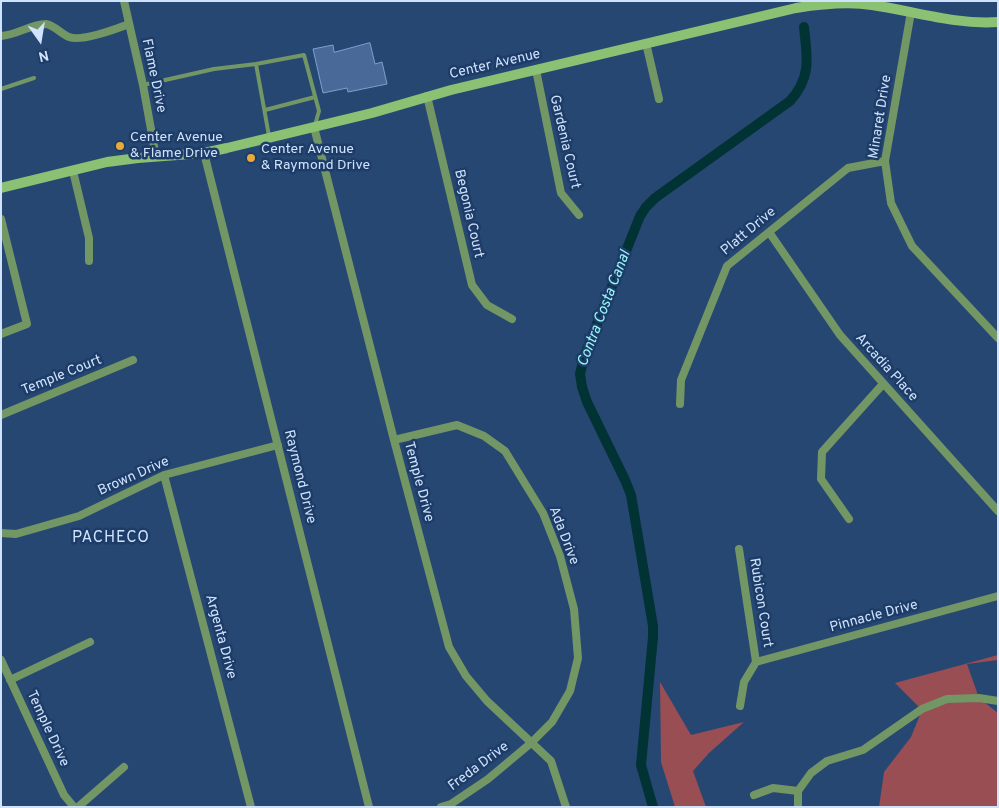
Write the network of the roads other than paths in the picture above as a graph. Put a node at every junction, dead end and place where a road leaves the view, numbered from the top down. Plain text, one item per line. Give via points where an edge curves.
1 (124, 1) edge
2 (825, 2) edge
3 (911, 12) junction
4 (998, 22) edge
5 (129, 24) junction
6 (1, 36) edge
7 (646, 44) junction
8 (256, 64) junction
9 (536, 70) junction
10 (34, 78) dead end
11 (143, 86) junction
12 (1, 88) edge
13 (427, 96) junction
14 (315, 97) junction
15 (659, 100) dead end
16 (265, 110) junction
17 (314, 127) junction
18 (270, 138) junction
19 (204, 153) junction
20 (156, 157) junction
21 (885, 161) junction
22 (72, 171) junction
23 (1, 188) edge
24 (579, 214) dead end
25 (1, 219) edge
26 (769, 232) junction
27 (89, 261) dead end
28 (512, 319) dead end
29 (1, 334) edge
30 (998, 338) edge
31 (133, 360) dead end
32 (883, 384) junction
33 (680, 404) dead end
34 (1, 415) edge
35 (394, 440) junction
36 (278, 446) junction
37 (164, 474) junction
38 (998, 511) edge
39 (850, 519) dead end
40 (1, 533) edge
41 (739, 548) dead end
42 (998, 596) edge
43 (90, 642) dead end
44 (1, 660) edge
45 (756, 662) junction
46 (10, 680) junction
47 (998, 701) edge
48 (740, 706) dead end
49 (531, 743) junction
50 (124, 767) dead end
51 (798, 791) junction
52 (754, 795) dead end
53 (74, 807) edge
54 (78, 807) edge
55 (251, 807) edge
56 (369, 807) edge
57 (441, 807) edge
58 (566, 807) edge
59 (798, 807) edge

1 - 5 street, Flame Drive
2 - 3 street, Center Avenue
2 - 7 street, Center Avenue
3 - 4 street, Center Avenue via 952,20
3 - 21 street, Minaret Drive
5 - 6 street via 88,37 71,38 48,24
5 - 11 street, Flame Drive
7 - 9 street, Center Avenue
7 - 15 street
8 - 11 lane via 214,69
8 - 14 lane via 304,55
8 - 16 lane
9 - 13 street, Center Avenue
9 - 24 street, Gardenia Court via 561,193
10 - 12 lane
11 - 20 street, Flame Drive
13 - 17 street, Center Avenue
13 - 28 street, Begonia Court via 472,284 488,305
14 - 16 lane
14 - 17 lane via 319,111
16 - 18 lane
17 - 18 street, Center Avenue
17 - 35 street, Temple Drive
18 - 19 street, Center Avenue
19 - 20 street, Center Avenue
19 - 36 street, Raymond Drive
20 - 22 street, Center Avenue via 107,162
21 - 26 street, Platt Drive via 848,168
21 - 30 street, Minaret Drive via 892,203 912,246
22 - 23 street, Center Avenue
22 - 27 street via 88,238
25 - 29 street via 27,324
26 - 32 street, Arcadia Place via 840,336
26 - 33 street, Platt Drive via 726,266 681,380
31 - 34 street, Temple Court
32 - 38 street, Arcadia Place
32 - 39 street via 822,452 821,479
35 - 49 street, Temple Drive via 449,646 466,676 487,701
35 - 49 street, Ada Drive via 457,425 484,436 505,451 543,513 560,556 574,609 578,658 570,691 552,722
36 - 37 street, Brown Drive
36 - 56 street, Raymond Drive
37 - 40 street, Brown Drive via 79,516 16,534
37 - 55 street, Argenta Drive
41 - 45 street, Rubicon Court
42 - 45 street, Pinnacle Drive
43 - 46 street
44 - 46 street, Temple Drive
45 - 48 street via 744,682
46 - 53 street, Temple Drive via 64,795
47 - 51 street via 947,699 922,710 863,750 827,761 811,773
49 - 57 street, Freda Drive via 488,779 451,804
49 - 58 street, Temple Drive via 551,761
50 - 54 street
51 - 52 street via 774,788
51 - 59 street

